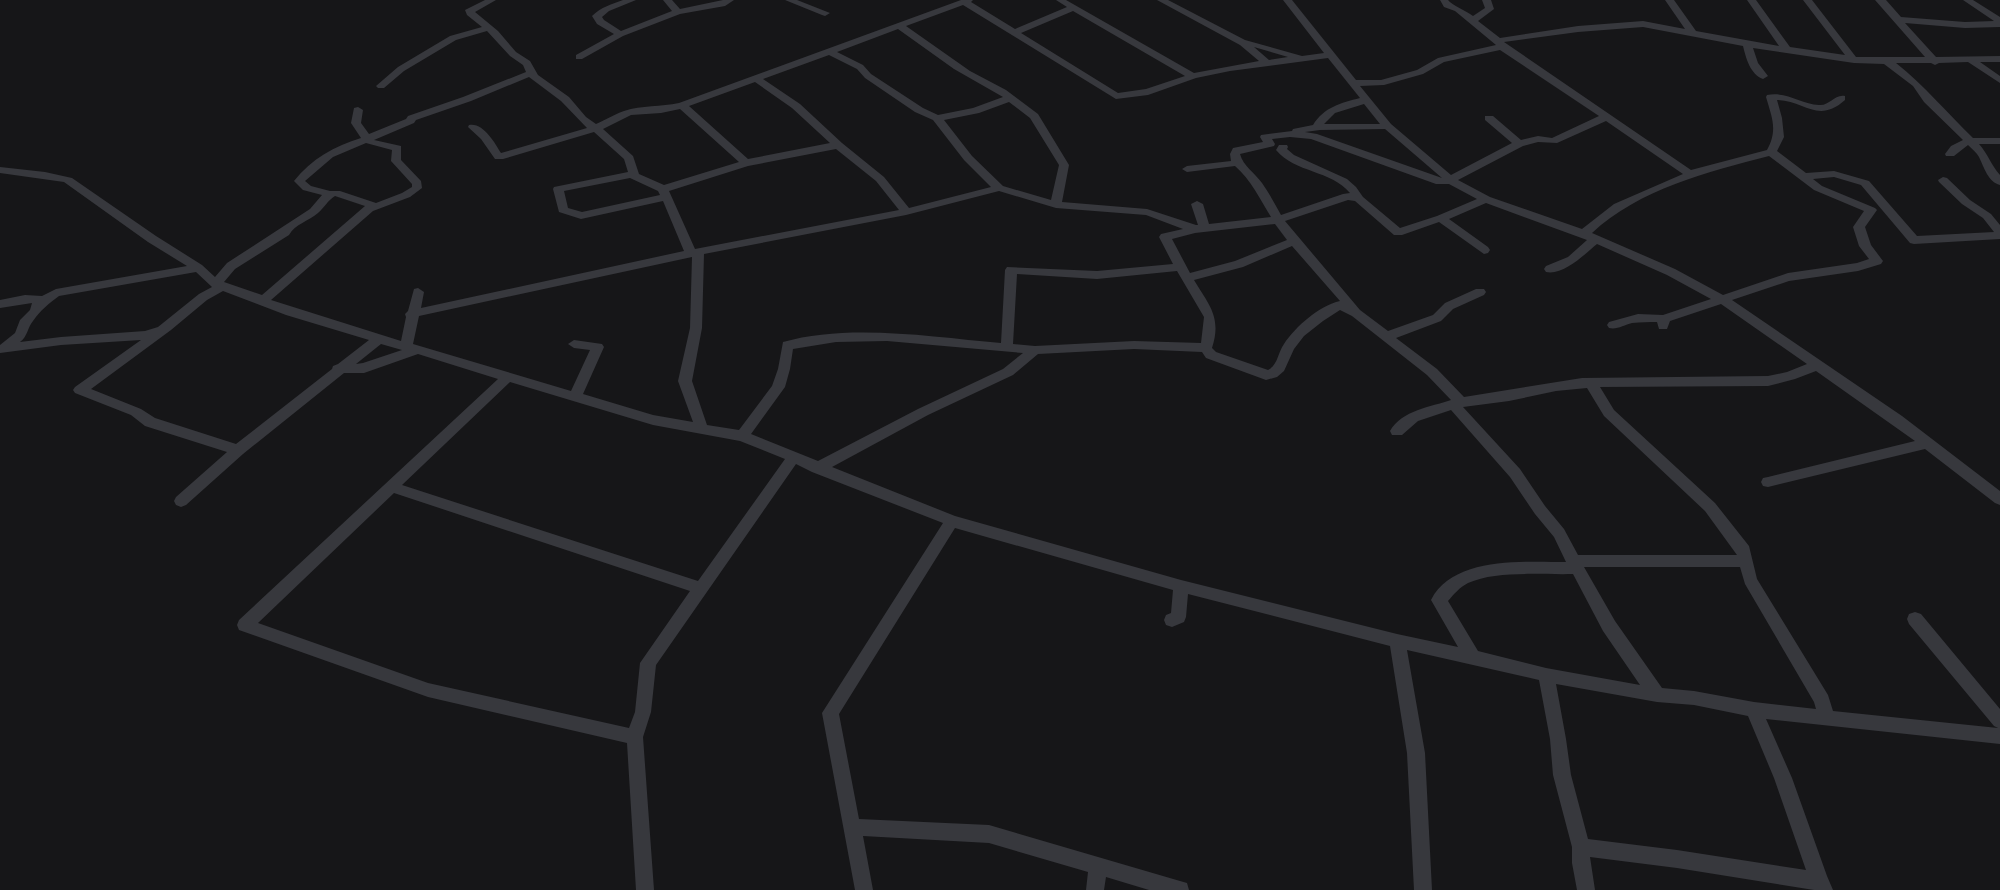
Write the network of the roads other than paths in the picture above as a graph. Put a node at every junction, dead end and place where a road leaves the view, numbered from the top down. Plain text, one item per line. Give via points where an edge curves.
1 (492, 0) edge
2 (632, 0) edge
3 (667, 0) edge
4 (730, 0) edge
5 (789, 0) edge
6 (1060, 0) edge
7 (1161, 0) edge
8 (1287, 0) edge
9 (1444, 0) edge
10 (1486, 0) edge
11 (1669, 0) edge
12 (1751, 0) edge
13 (1807, 0) edge
14 (1879, 0) edge
15 (1966, 0) edge
16 (965, 1) edge
17 (1073, 8) junction
18 (678, 12) junction
19 (825, 13) dead end
20 (1898, 20) junction
21 (1472, 21) junction
22 (2000, 22) edge
23 (900, 26) junction
24 (489, 28) junction
25 (1692, 32) junction
26 (1014, 33) junction
27 (620, 34) junction
28 (1243, 43) junction
29 (1500, 44) junction
30 (1747, 44) junction
31 (1787, 50) junction
32 (829, 51) junction
33 (1330, 55) junction
34 (579, 57) dead end
35 (1304, 59) junction
36 (2000, 59) edge
37 (1854, 60) junction
38 (1971, 60) junction
39 (1887, 61) junction
40 (1935, 62) junction
41 (1268, 64) junction
42 (531, 73) junction
43 (1192, 76) junction
44 (1763, 76) dead end
45 (756, 78) junction
46 (2000, 80) edge
47 (1352, 82) junction
48 (1381, 83) junction
49 (381, 86) dead end
50 (1010, 98) junction
51 (1841, 98) dead end
52 (1366, 99) junction
53 (682, 105) junction
54 (358, 110) dead end
55 (1606, 117) junction
56 (936, 118) junction
57 (1489, 118) dead end
58 (1317, 126) junction
59 (1387, 126) junction
60 (473, 128) dead end
61 (596, 128) junction
62 (1290, 134) junction
63 (367, 139) junction
64 (1970, 141) junction
65 (2000, 141) edge
66 (838, 144) junction
67 (1519, 144) junction
68 (1283, 147) dead end
69 (1940, 147) dead end
70 (1771, 152) junction
71 (746, 163) junction
72 (1237, 163) junction
73 (1187, 169) dead end
74 (0, 170) edge
75 (634, 174) junction
76 (1690, 174) junction
77 (1803, 177) junction
78 (1450, 180) junction
79 (1943, 180) dead end
80 (2000, 181) edge
81 (999, 188) junction
82 (664, 193) junction
83 (330, 194) junction
84 (1359, 199) junction
85 (1486, 199) junction
86 (1197, 204) dead end
87 (1056, 205) junction
88 (375, 206) junction
89 (906, 212) junction
90 (1156, 216) junction
91 (1441, 218) junction
92 (1278, 220) junction
93 (1200, 229) junction
94 (2000, 233) edge
95 (1165, 237) junction
96 (1590, 237) junction
97 (1294, 241) junction
98 (1484, 250) dead end
99 (694, 254) junction
100 (1181, 267) junction
101 (198, 268) junction
102 (1550, 270) dead end
103 (1187, 278) junction
104 (219, 285) junction
105 (418, 292) dead end
106 (1480, 292) dead end
107 (46, 300) junction
108 (260, 300) junction
109 (1723, 300) junction
110 (0, 304) edge
111 (1356, 313) junction
112 (412, 314) junction
113 (1613, 325) dead end
114 (167, 327) junction
115 (1385, 337) junction
116 (379, 338) junction
117 (574, 344) dead end
118 (1007, 346) junction
119 (412, 348) junction
120 (1206, 348) junction
121 (2, 349) edge
122 (1035, 350) junction
123 (1818, 365) junction
124 (338, 369) junction
125 (508, 377) junction
126 (1591, 383) junction
127 (575, 397) junction
128 (1458, 403) junction
129 (702, 429) junction
130 (1397, 431) dead end
131 (742, 436) junction
132 (1927, 443) junction
133 (238, 450) junction
134 (793, 458) junction
135 (817, 468) junction
136 (1768, 482) dead end
137 (391, 487) junction
138 (2000, 499) edge
139 (181, 501) dead end
140 (952, 521) junction
141 (1746, 561) junction
142 (1576, 564) junction
143 (1182, 586) junction
144 (701, 588) junction
145 (1915, 619) dead end
146 (1172, 620) dead end
147 (1397, 641) junction
148 (1473, 657) junction
149 (1546, 676) junction
150 (1657, 695) junction
151 (1754, 710) junction
152 (1827, 718) junction
153 (2000, 721) edge
154 (2000, 736) edge
155 (635, 737) junction
156 (852, 827) junction
157 (1581, 848) junction
158 (1098, 866) junction
159 (1821, 885) edge
160 (645, 890) edge
161 (864, 890) edge
162 (1095, 890) edge
163 (1180, 890) edge
164 (1423, 890) edge
165 (1586, 890) edge

1 - 24 street via 470,10
2 - 27 street via 606,9 597,16 600,22
3 - 18 street
4 - 18 street
5 - 19 street
6 - 17 street
7 - 28 street
8 - 33 street
9 - 21 street
10 - 21 street via 1490,9
11 - 25 street
12 - 31 street
13 - 37 street
14 - 20 street
15 - 22 street
16 - 23 street
16 - 26 street
17 - 26 street
17 - 43 street
18 - 27 street
20 - 22 street via 1964,25
20 - 40 street
21 - 29 street
23 - 32 street
23 - 50 street
24 - 42 street via 526,63
24 - 49 street via 453,38 401,69
25 - 29 street via 1643,24 1510,38
25 - 30 street
26 - 43 street via 1116,96 1148,92
27 - 34 street
28 - 35 street
28 - 41 street
29 - 48 street via 1441,60 1420,72
29 - 55 street
30 - 31 street
30 - 44 street via 1753,64
31 - 37 street
32 - 45 street
32 - 56 street via 856,64 875,81
33 - 35 street
33 - 47 street
35 - 41 street
36 - 38 street
37 - 39 street
38 - 40 street
38 - 46 street
39 - 40 street
39 - 64 street via 1916,84
41 - 43 street
42 - 61 street via 566,100 588,126
42 - 63 street via 419,115
45 - 53 street
45 - 66 street via 796,106
47 - 48 street
47 - 52 street
48 - 52 street
50 - 56 street via 975,111
50 - 87 street via 1034,116 1064,165
51 - 70 street via 1827,108 1806,107 1780,96 1771,97 1779,137
52 - 58 street via 1322,116
52 - 59 street
53 - 61 street via 628,113
53 - 71 street
54 - 63 street via 356,123
55 - 67 street via 1553,141 1538,139
55 - 76 street
56 - 81 street via 968,158
57 - 67 street
58 - 59 street
58 - 62 street
59 - 78 street
60 - 61 street via 485,137 499,157
61 - 75 street via 629,158
62 - 72 street via 1266,137 1270,144 1237,150
62 - 78 street via 1313,136 1440,182
63 - 83 street via 341,147 316,163 299,181 307,188
63 - 88 street via 396,148 396,161 417,183 417,188
64 - 65 street
64 - 69 street via 1952,151
64 - 80 street
66 - 71 street
66 - 89 street via 880,179
67 - 78 street
68 - 84 street via 1281,150 1291,159 1333,175
70 - 76 street
70 - 77 street
71 - 82 street
72 - 73 street
72 - 92 street via 1248,172
74 - 101 street via 68,180
75 - 82 street
75 - 82 street via 558,189 563,210 582,216
76 - 96 street via 1618,206 1598,220
77 - 94 street via 1834,174 1865,183 1914,240
77 - 109 street via 1818,188 1871,210 1859,227 1865,246 1877,261 1858,267 1788,277
78 - 85 street
79 - 94 street via 1987,216
81 - 87 street
81 - 89 street
82 - 99 street
83 - 88 street via 336,193
83 - 104 street via 314,211 231,266
84 - 91 street via 1398,232
84 - 92 street via 1347,196
85 - 91 street
85 - 96 street
86 - 93 street
87 - 90 street via 1129,209
88 - 108 street
89 - 99 street
90 - 93 street
90 - 95 street
91 - 98 street
92 - 93 street
92 - 97 street
93 - 95 street
95 - 100 street
96 - 102 street via 1572,260
96 - 109 street via 1671,272
97 - 103 street via 1239,264
97 - 111 street
99 - 112 street
99 - 129 street via 696,328 685,381
100 - 103 street
100 - 118 street via 1097,275 1011,270
101 - 104 street
101 - 107 street via 75,289 56,293
103 - 120 street via 1210,316
104 - 108 street
104 - 114 street
105 - 112 street
106 - 115 street via 1449,306 1437,318
107 - 110 street via 25,299
107 - 121 street via 38,304 20,334
108 - 116 street
109 - 113 street via 1663,323 1647,316 1629,318
109 - 123 street
111 - 115 street
111 - 120 street via 1340,305 1322,314 1288,346 1280,368 1274,374 1266,375 1222,360
112 - 119 street
114 - 121 street via 146,334
114 - 133 street via 80,390 136,412 150,422
115 - 128 street via 1432,372
116 - 119 street
116 - 124 street
117 - 127 street via 598,347
118 - 122 street
118 - 131 street via 887,338 836,338 787,345 778,387
119 - 124 street via 364,368
119 - 125 street
120 - 122 street via 1134,344
122 - 135 street via 1008,372
123 - 126 street via 1768,381
123 - 132 street
124 - 133 street
125 - 127 street
125 - 137 street
126 - 128 street
126 - 141 street via 1609,413 1710,507 1744,550
127 - 129 street via 653,420
128 - 130 street via 1413,417
128 - 142 street via 1559,533
129 - 131 street
131 - 134 street
132 - 136 street
132 - 138 street
133 - 139 street
134 - 135 street
134 - 144 street
135 - 140 street
137 - 144 street
137 - 155 street via 245,625 428,690
140 - 143 street
140 - 156 street via 830,713
141 - 142 street
141 - 152 street via 1750,580 1822,700
142 - 148 street via 1477,573 1449,589 1438,600
142 - 150 street via 1609,626
143 - 146 street via 1178,617
143 - 147 street
144 - 155 street via 648,663 643,712
145 - 153 street
147 - 148 street
147 - 164 street via 1416,753
148 - 149 street
149 - 150 street
149 - 157 street via 1562,775
150 - 151 street via 1694,698
151 - 152 street
151 - 159 street via 1783,778
152 - 154 street
155 - 160 street
156 - 158 street via 989,834
156 - 161 street
157 - 159 street via 1677,859
157 - 165 street
158 - 162 street
158 - 163 street

